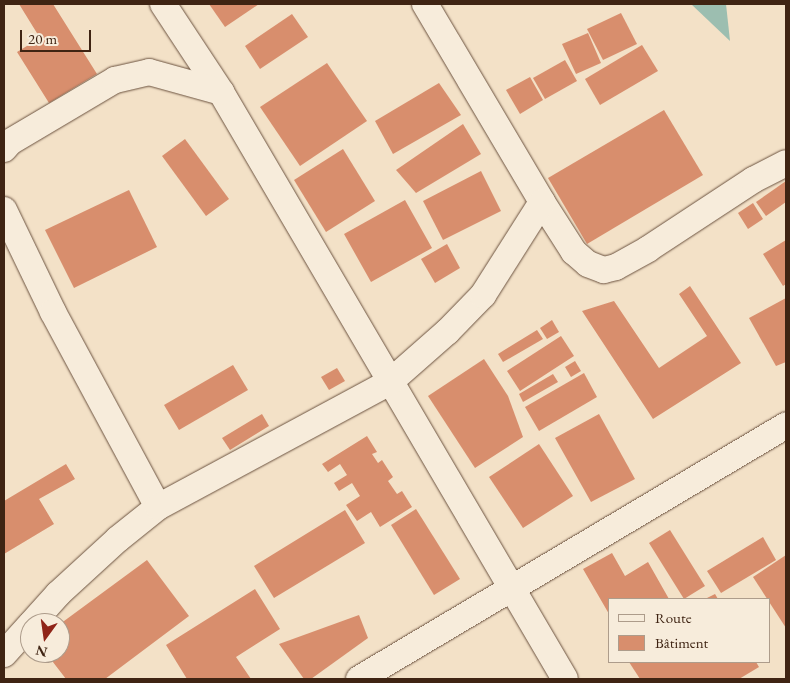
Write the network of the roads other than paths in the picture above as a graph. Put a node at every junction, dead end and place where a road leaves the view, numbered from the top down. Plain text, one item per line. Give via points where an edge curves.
1 (163, 4) edge
2 (425, 4) edge
3 (221, 92) junction
4 (4, 149) edge
5 (786, 163) edge
6 (542, 202) junction
7 (4, 210) edge
8 (390, 382) junction
9 (786, 425) edge
10 (158, 507) junction
11 (511, 587) junction
12 (41, 613) edge
13 (20, 636) edge
14 (4, 654) edge
15 (359, 679) edge
16 (565, 679) edge

1 - 3 street
2 - 6 street
3 - 4 street via 149,72 115,80 10,142
3 - 8 street
5 - 6 street via 753,180 648,249 604,270 588,264 574,252
6 - 8 street via 483,295 448,332
7 - 10 street via 53,312
8 - 10 street
8 - 11 street
9 - 11 street
10 - 12 street via 118,539
11 - 15 street
11 - 16 street
13 - 14 street

